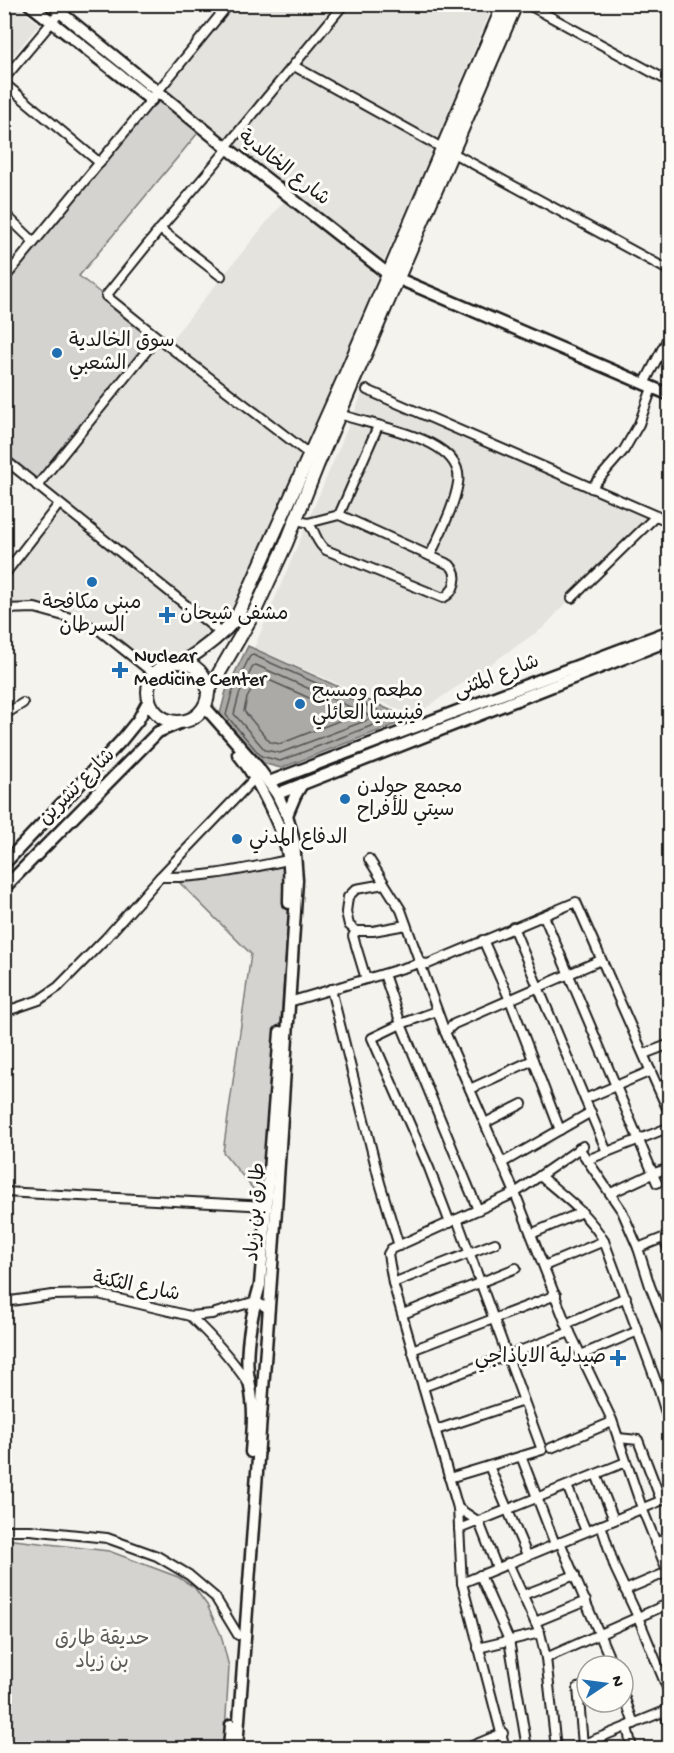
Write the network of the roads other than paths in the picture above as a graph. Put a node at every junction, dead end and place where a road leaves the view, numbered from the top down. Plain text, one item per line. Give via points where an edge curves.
1 (29, 4) edge
2 (50, 4) edge
3 (229, 4) edge
4 (344, 4) edge
5 (504, 4) edge
6 (516, 4) edge
7 (527, 4) edge
8 (64, 9) edge
9 (52, 23) junction
10 (294, 66) junction
11 (4, 81) edge
12 (669, 82) edge
13 (154, 96) junction
14 (226, 147) junction
15 (448, 150) junction
16 (100, 163) junction
17 (4, 213) edge
18 (160, 229) junction
19 (34, 242) junction
20 (669, 271) edge
21 (221, 276) dead end
22 (394, 277) junction
23 (4, 279) edge
24 (669, 334) edge
25 (158, 338) junction
26 (648, 386) junction
27 (367, 390) dead end
28 (669, 394) edge
29 (340, 414) junction
30 (378, 426) junction
31 (309, 454) junction
32 (4, 459) edge
33 (604, 474) junction
34 (37, 486) junction
35 (591, 488) junction
36 (605, 494) junction
37 (59, 504) junction
38 (339, 515) junction
39 (656, 516) junction
40 (303, 521) junction
41 (669, 522) edge
42 (430, 556) junction
43 (4, 575) edge
44 (572, 598) dead end
45 (4, 609) edge
46 (669, 631) edge
47 (222, 634) junction
48 (669, 640) edge
49 (183, 662) junction
50 (153, 674) junction
51 (208, 692) junction
52 (149, 700) junction
53 (23, 703) dead end
54 (203, 708) junction
55 (4, 715) edge
56 (182, 722) junction
57 (290, 775) junction
58 (266, 781) junction
59 (302, 784) junction
60 (264, 796) junction
61 (287, 815) junction
62 (288, 860) junction
63 (369, 860) dead end
64 (4, 864) edge
65 (160, 877) junction
66 (384, 884) junction
67 (4, 888) edge
68 (544, 916) junction
69 (406, 925) junction
70 (513, 927) junction
71 (356, 931) junction
72 (483, 940) junction
73 (601, 960) junction
74 (420, 963) junction
75 (384, 974) junction
76 (568, 975) junction
77 (366, 979) junction
78 (538, 988) junction
79 (332, 989) junction
80 (510, 1000) junction
81 (289, 1002) junction
82 (437, 1011) junction
83 (4, 1012) edge
84 (401, 1024) junction
85 (445, 1032) junction
86 (669, 1044) edge
87 (644, 1054) junction
88 (533, 1060) junction
89 (651, 1071) junction
90 (669, 1082) edge
91 (616, 1086) junction
92 (658, 1087) junction
93 (470, 1089) junction
94 (585, 1099) junction
95 (522, 1104) dead end
96 (591, 1112) junction
97 (669, 1115) edge
98 (484, 1123) junction
99 (669, 1127) edge
100 (561, 1130) junction
101 (638, 1139) junction
102 (607, 1152) junction
103 (587, 1160) junction
104 (502, 1163) junction
105 (669, 1168) edge
106 (654, 1173) junction
107 (540, 1176) junction
108 (657, 1183) dead end
109 (4, 1192) edge
110 (515, 1193) junction
111 (611, 1193) junction
112 (267, 1206) junction
113 (478, 1210) junction
114 (582, 1212) junction
115 (454, 1221) junction
116 (531, 1234) junction
117 (667, 1237) edge
118 (604, 1241) junction
119 (495, 1243) dead end
120 (399, 1246) junction
121 (638, 1248) junction
122 (470, 1253) junction
123 (669, 1254) edge
124 (544, 1266) junction
125 (516, 1268) dead end
126 (393, 1283) junction
127 (480, 1283) junction
128 (556, 1295) junction
129 (626, 1297) junction
130 (256, 1301) junction
131 (4, 1302) edge
132 (268, 1308) junction
133 (403, 1314) junction
134 (190, 1316) junction
135 (494, 1319) junction
136 (568, 1328) junction
137 (638, 1331) junction
138 (669, 1337) edge
139 (412, 1350) junction
140 (581, 1355) junction
141 (507, 1356) junction
142 (244, 1372) junction
143 (264, 1374) junction
144 (423, 1387) junction
145 (523, 1401) junction
146 (612, 1422) junction
147 (669, 1426) edge
148 (436, 1430) junction
149 (618, 1438) junction
150 (551, 1448) dead end
151 (521, 1456) junction
152 (626, 1462) junction
153 (489, 1466) junction
154 (596, 1474) junction
155 (449, 1478) junction
156 (567, 1486) junction
157 (538, 1498) junction
158 (665, 1498) edge
159 (458, 1508) junction
160 (642, 1508) junction
161 (508, 1510) junction
162 (614, 1520) junction
163 (479, 1522) junction
164 (601, 1525) junction
165 (459, 1529) junction
166 (4, 1530) edge
167 (586, 1531) junction
168 (669, 1537) edge
169 (558, 1543) junction
170 (656, 1543) junction
171 (527, 1555) junction
172 (508, 1563) junction
173 (497, 1568) junction
174 (669, 1574) edge
175 (480, 1575) junction
176 (575, 1575) junction
177 (462, 1583) junction
178 (625, 1590) junction
179 (523, 1595) junction
180 (586, 1601) junction
181 (669, 1603) edge
182 (638, 1617) junction
183 (535, 1622) junction
184 (540, 1633) junction
185 (598, 1634) junction
186 (238, 1635) junction
187 (509, 1640) junction
188 (478, 1648) junction
189 (607, 1654) edge
190 (546, 1658) junction
191 (669, 1695) edge
192 (667, 1710) edge
193 (583, 1714) edge
194 (627, 1714) edge
195 (630, 1726) junction
196 (669, 1731) edge
197 (503, 1733) junction
198 (589, 1745) edge
199 (503, 1748) edge
200 (229, 1749) edge
201 (237, 1749) edge
202 (467, 1749) edge
203 (527, 1749) edge
204 (556, 1749) edge
205 (574, 1749) edge
206 (632, 1749) edge

1 - 9 main road
2 - 8 main road
3 - 13 street
4 - 10 street
5 - 15 main road
6 - 15 main road
7 - 12 street
8 - 9 street
8 - 13 main road
9 - 11 street
9 - 13 main road
10 - 14 street
10 - 15 street
11 - 16 street
13 - 14 main road, شارع الخالدية
13 - 16 street
14 - 18 street
14 - 22 main road, شارع الخالدية
15 - 20 street
15 - 22 main road
16 - 19 street
17 - 19 street
18 - 21 street
18 - 25 street via 106,296
19 - 23 street
22 - 26 main road, شارع الخالدية
22 - 29 main road
22 - 31 main road
24 - 26 street
25 - 31 street
25 - 34 street
26 - 28 main road, شارع الخالدية
26 - 33 street via 639,424
27 - 35 street
29 - 30 street
29 - 40 main road via 317,466
30 - 38 street
30 - 42 street via 390,427 438,447 456,468 459,480 454,498
31 - 47 main road via 237,617
32 - 34 street
33 - 35 street
33 - 36 street
34 - 37 street
35 - 36 street
36 - 39 street
37 - 43 street
37 - 47 street
38 - 40 street
38 - 42 street
39 - 41 street
39 - 44 street
40 - 42 street via 315,530 326,550 446,597 455,583 454,569
40 - 51 main road
45 - 50 street via 35,608 99,630
46 - 57 main road, شارع المثنى
47 - 49 main road
48 - 59 main road, شارع المثنى
49 - 50 main road via 164,665
49 - 51 main road via 204,676
50 - 52 main road
51 - 54 main road
52 - 56 main road via 161,717
52 - 64 main road via 121,741
53 - 55 street
54 - 56 main road
54 - 58 main road via 243,760
56 - 67 main road, شارع تشرين via 158,732
57 - 58 main road, شارع المثنى
57 - 58 main road via 272,772
58 - 59 main road, شارع المثنى
58 - 60 main road
58 - 60 main road via 274,796
58 - 61 main road, طارق بن زياد
58 - 65 street
59 - 61 main road
60 - 62 main road via 280,830
61 - 81 main road, طارق بن زياد via 297,880
62 - 65 street via 221,874
62 - 112 main road via 289,904
63 - 66 street
65 - 83 street via 58,987 39,1000
66 - 69 street
66 - 71 street via 356,889 348,897 348,925
68 - 70 street
68 - 73 street via 576,902
68 - 76 street
69 - 71 street
69 - 74 street
70 - 72 street
70 - 78 street
71 - 77 street via 353,936
72 - 74 street
72 - 80 street
73 - 76 street
73 - 87 street
74 - 75 street
74 - 82 street
75 - 77 street
75 - 84 street
76 - 78 street
76 - 91 street
77 - 79 street
78 - 80 street
78 - 94 street
79 - 81 street
79 - 120 street
80 - 85 street via 454,1024
80 - 88 street
81 - 132 main road, طارق بن زياد
82 - 84 street
82 - 85 street
84 - 113 street
84 - 115 street via 372,1038
85 - 93 street
86 - 87 street
87 - 89 street
88 - 93 street
88 - 100 street
89 - 91 street
89 - 92 street
90 - 92 street
91 - 94 street
91 - 101 street
92 - 97 street
93 - 98 street
94 - 96 street
95 - 98 street
96 - 100 street
96 - 102 street
98 - 104 street
99 - 101 street
100 - 104 street
101 - 102 street
101 - 106 street
102 - 103 street
103 - 107 street via 581,1147
103 - 111 street
104 - 110 street
105 - 106 street
106 - 108 street
106 - 111 street
107 - 110 street
107 - 114 street
109 - 112 street
110 - 113 street
110 - 116 street
111 - 121 street
112 - 130 main road
113 - 115 street
114 - 116 street
114 - 118 street
115 - 120 street
115 - 122 street
116 - 124 street
117 - 121 street
117 - 123 street
118 - 124 street
118 - 129 street
119 - 122 street
120 - 126 street via 388,1254
121 - 138 street
122 - 126 street
122 - 127 street
124 - 128 street
125 - 127 street
126 - 133 street
127 - 133 street
127 - 135 street
128 - 135 street
128 - 136 street
129 - 136 street
129 - 137 street
130 - 132 street
130 - 134 street
130 - 142 main road
131 - 134 street, شارع الثكنة via 98,1294
132 - 143 main road, طارق بن زياد
133 - 139 street
134 - 142 street
135 - 139 street
135 - 141 street
136 - 140 street
136 - 141 street
137 - 140 street
137 - 147 street
139 - 144 street
140 - 146 street
141 - 144 street
141 - 145 street
142 - 143 street
142 - 186 main road via 251,1388 253,1415
143 - 201 main road, طارق بن زياد
144 - 148 street
145 - 148 street
145 - 151 street via 542,1450
146 - 149 street
146 - 150 street
148 - 155 street
149 - 152 street
149 - 158 street via 638,1440
151 - 153 street
151 - 157 street
152 - 154 street
152 - 160 street
153 - 155 street
153 - 161 street
154 - 156 street
154 - 162 street
155 - 159 street
156 - 157 street
156 - 167 street
157 - 161 street
157 - 169 street
158 - 160 street
159 - 163 street
159 - 165 street
160 - 162 street
160 - 170 street
161 - 163 street
161 - 171 street
162 - 164 street
163 - 165 street
163 - 173 street
164 - 167 street
164 - 178 street
165 - 177 street
166 - 186 street via 107,1538 157,1556 215,1597
167 - 169 street
168 - 170 street
169 - 171 street
169 - 176 street
170 - 174 street
171 - 172 street
172 - 173 street
172 - 179 street
173 - 175 street
174 - 178 street
175 - 177 street
175 - 187 street
176 - 179 street
176 - 180 street
177 - 188 street
178 - 182 street
179 - 183 street
180 - 183 street
180 - 185 street
181 - 182 street
182 - 185 street
182 - 191 street
183 - 184 street
184 - 187 street
184 - 190 street
185 - 189 street
185 - 190 street
186 - 200 main road
187 - 188 street
187 - 203 street
188 - 197 street
190 - 204 street
192 - 195 street
192 - 196 street
193 - 198 street
194 - 195 street
195 - 198 street
195 - 206 street
197 - 199 street
197 - 202 street
198 - 205 street

